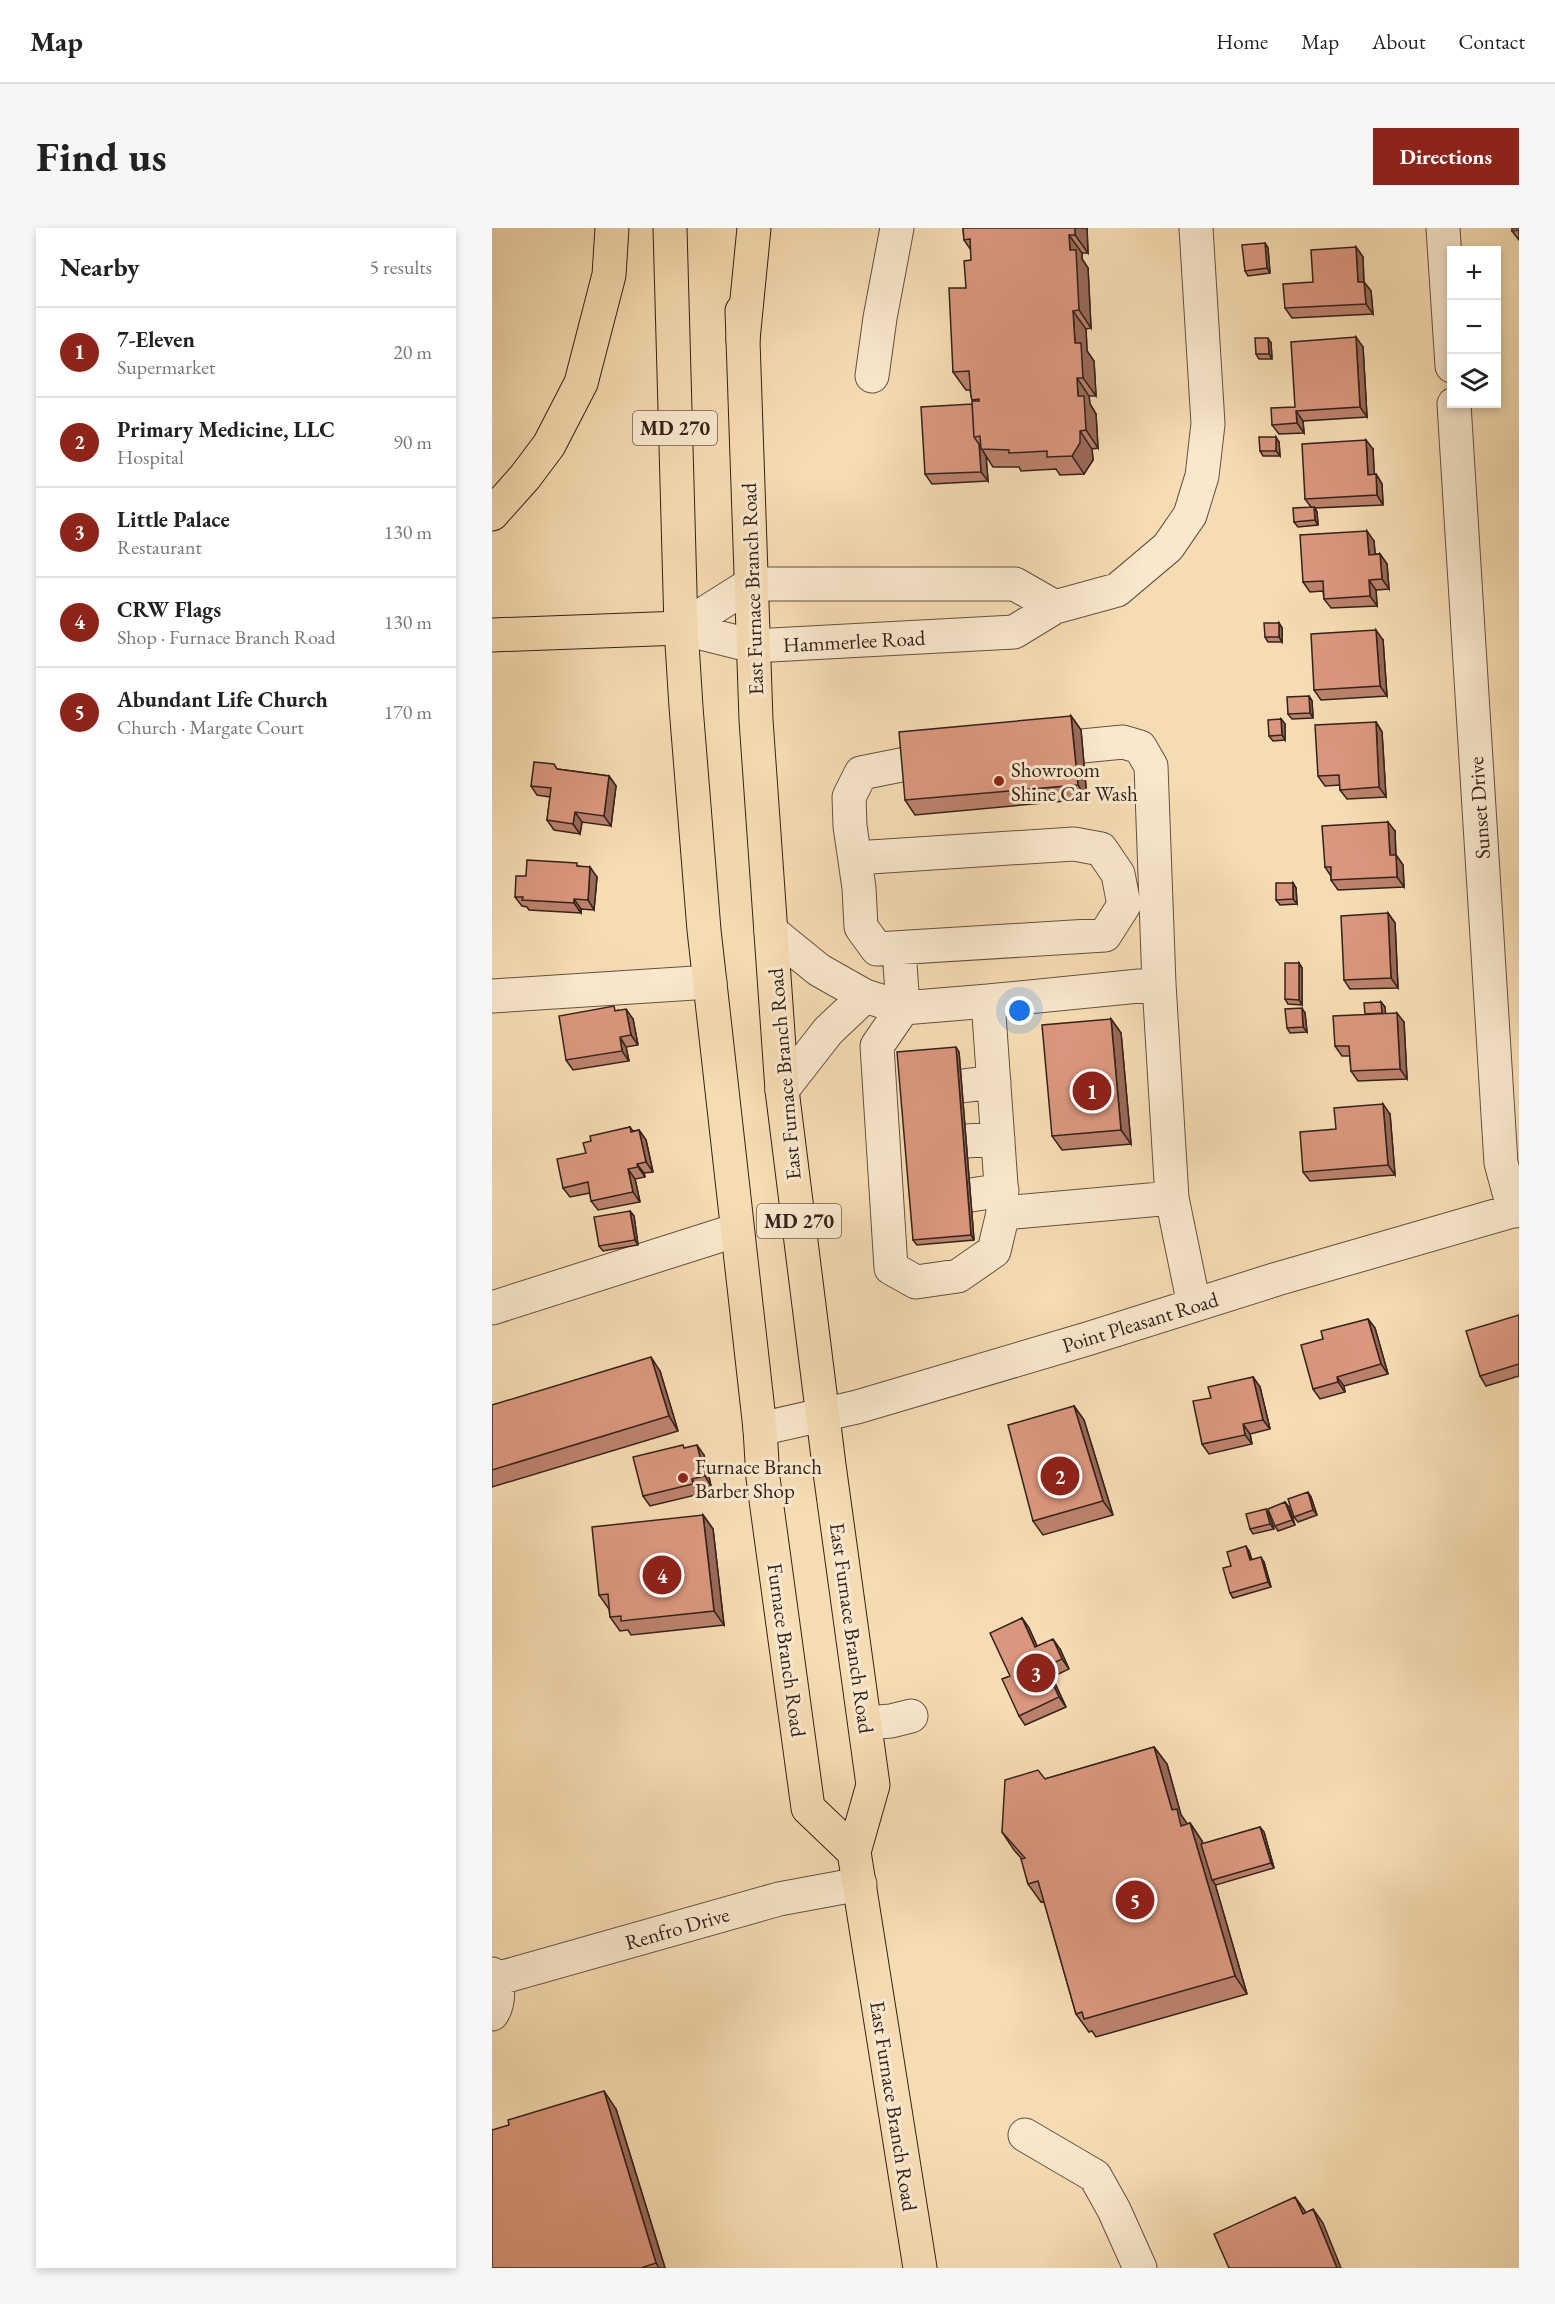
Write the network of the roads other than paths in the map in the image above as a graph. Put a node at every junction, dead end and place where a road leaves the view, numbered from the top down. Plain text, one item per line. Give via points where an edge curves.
1 (612, 228) edge
2 (670, 228) edge
3 (741, 228) edge
4 (754, 228) edge
5 (897, 228) edge
6 (1196, 228) edge
7 (1443, 228) edge
8 (743, 340) junction
9 (1451, 354) edge
10 (872, 376) dead end
11 (1454, 408) edge
12 (492, 514) edge
13 (751, 584) junction
14 (1055, 607) junction
15 (681, 628) junction
16 (492, 635) edge
17 (753, 646) junction
18 (1082, 746) dead end
19 (911, 763) edge
20 (855, 858) junction
21 (771, 931) junction
22 (899, 949) junction
23 (710, 982) junction
24 (1159, 984) junction
25 (492, 996) edge
26 (865, 996) junction
27 (988, 1001) junction
28 (903, 1008) junction
29 (994, 1082) junction
30 (962, 1086) edge
31 (782, 1090) junction
32 (998, 1138) junction
33 (966, 1141) edge
34 (1172, 1198) junction
35 (992, 1199) junction
36 (1517, 1210) edge
37 (737, 1230) junction
38 (1194, 1305) junction
39 (492, 1308) edge
40 (824, 1414) junction
41 (760, 1429) junction
42 (911, 1716) dead end
43 (865, 1723) junction
44 (854, 1852) junction
45 (860, 1884) junction
46 (494, 1976) edge
47 (492, 2014) edge
48 (1025, 2135) dead end
49 (920, 2268) edge
50 (1140, 2268) edge

1 - 12 main road via 609,275 581,383 549,445
2 - 15 main road, MD 270
3 - 8 main road, East Furnace Branch Road / MD 270
4 - 8 main road
5 - 10 street
6 - 14 street, Hammerlee Road via 1208,424 1202,476 1190,515 1168,547 1117,590
7 - 9 street
8 - 13 main road, East Furnace Branch Road / MD 270
11 - 36 street, Sunset Drive via 1501,1164
13 - 14 street via 1015,584
13 - 15 street
13 - 17 main road, East Furnace Branch Road / MD 270
14 - 17 street, Hammerlee Road via 1014,632
15 - 16 main road
15 - 17 street, Hammerlee Road
15 - 23 main road, MD 270
17 - 21 main road, East Furnace Branch Road / MD 270
18 - 24 street via 1123,742 1140,747 1151,766
19 - 20 street via 861,773 849,797
20 - 22 street via 861,927 877,949
20 - 22 street via 1074,844 1101,849 1118,874 1124,905 1106,935
21 - 26 street via 819,970
21 - 31 main road, East Furnace Branch Road / MD 270
22 - 28 street
23 - 25 street
23 - 37 main road, MD 270
24 - 27 street
24 - 34 street
26 - 28 street
26 - 31 street via 828,1031
27 - 28 street
27 - 29 street
28 - 35 street via 877,1046 892,1094 900,1206 891,1268 916,1282 958,1276 994,1251
29 - 30 street
29 - 32 street
31 - 40 main road, East Furnace Branch Road / MD 270
32 - 33 street
32 - 35 street
34 - 35 street
34 - 38 street
36 - 38 street, Point Pleasant Road
37 - 39 street
37 - 41 main road, MD 270
38 - 40 street, Point Pleasant Road
40 - 41 street, Point Pleasant Road
40 - 43 main road, East Furnace Branch Road / MD 270
41 - 44 main road, Furnace Branch Road / MD 270 via 763,1478 808,1809
42 - 43 street
43 - 44 main road, East Furnace Branch Road / MD 270 via 873,1785
44 - 45 main road, East Furnace Branch Road / MD 270
45 - 46 street, Renfro Drive via 779,1899
45 - 49 main road, East Furnace Branch Road / MD 270
46 - 47 street, Renfro Drive via 497,2006
48 - 50 street via 1095,2176

